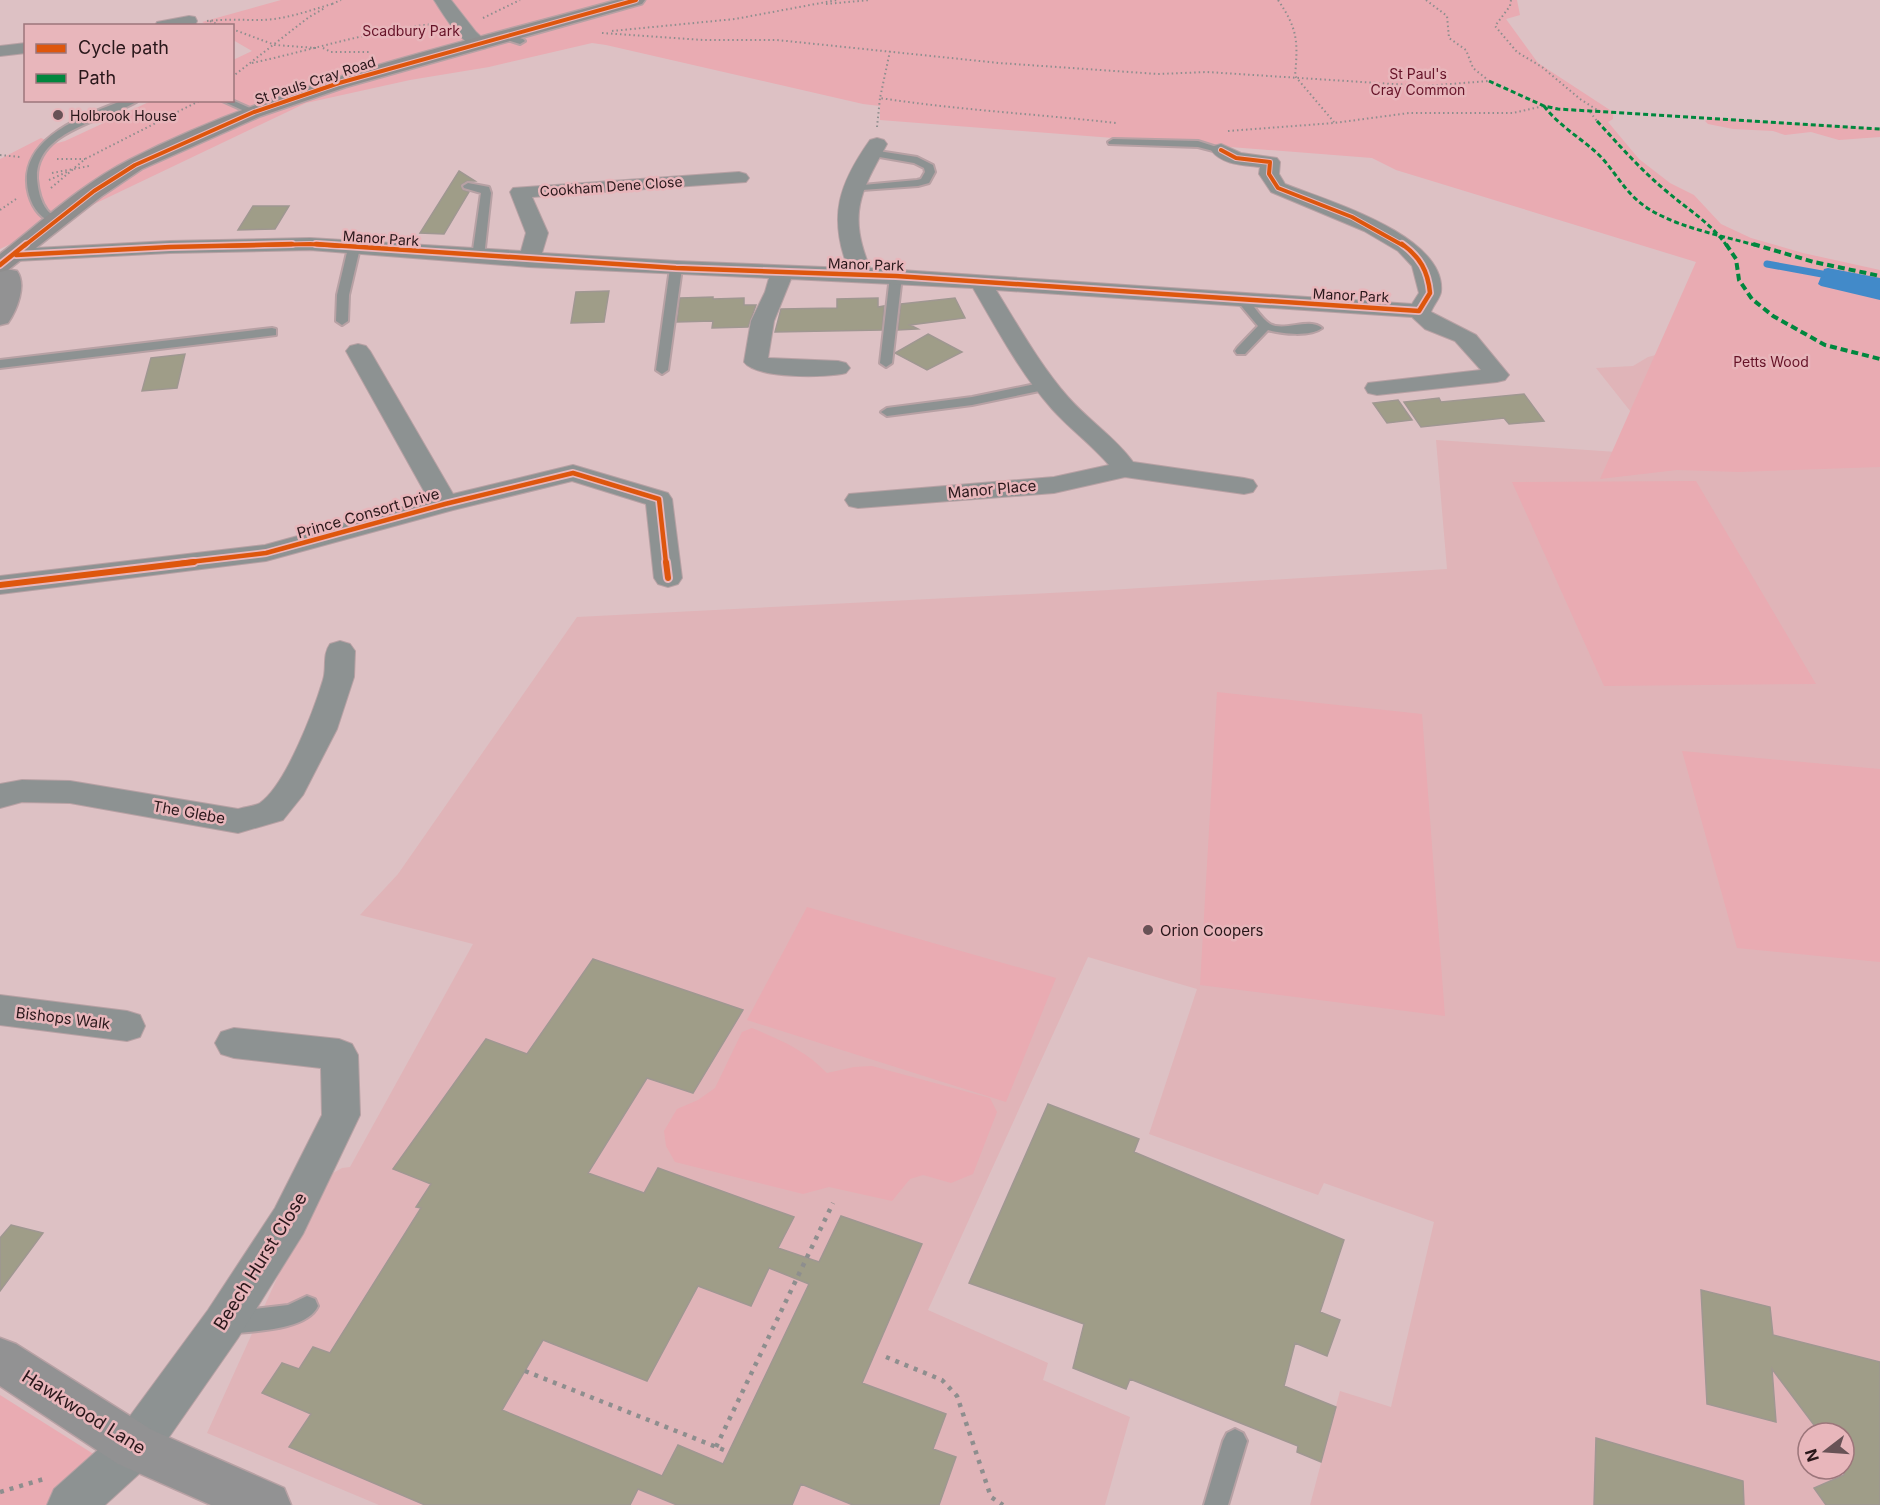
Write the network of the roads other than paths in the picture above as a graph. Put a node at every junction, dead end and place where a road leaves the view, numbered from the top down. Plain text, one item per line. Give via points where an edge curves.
1 (442, 0) edge
2 (636, 0) edge
3 (189, 21) road end
4 (173, 24) edge
5 (480, 44) junction
6 (24, 48) edge
7 (0, 51) edge
8 (129, 102) edge
9 (230, 102) edge
10 (254, 112) junction
11 (1225, 140) joint
12 (1113, 142) dead end
13 (874, 148) joint
14 (739, 178) dead end
15 (468, 186) dead end
16 (852, 189) junction
17 (56, 221) junction
18 (354, 248) junction
19 (478, 256) junction
20 (8, 260) edge
21 (529, 260) junction
22 (676, 268) junction
23 (781, 273) junction
24 (0, 275) edge
25 (862, 276) junction
26 (896, 276) junction
27 (981, 284) junction
28 (1243, 301) junction
29 (1419, 311) junction
30 (0, 318) edge
31 (342, 321) dead end
32 (1265, 326) junction
33 (1316, 328) dead end
34 (272, 332) dead end
35 (358, 351) dead end
36 (1241, 351) dead end
37 (886, 363) dead end
38 (0, 364) edge
39 (838, 368) dead end
40 (663, 370) dead end
41 (1045, 386) junction
42 (1377, 388) dead end
43 (887, 412) dead end
44 (1125, 469) junction
45 (1244, 486) dead end
46 (858, 500) dead end
47 (446, 504) junction
48 (668, 578) dead end
49 (0, 585) edge
50 (340, 651) dead end
51 (0, 796) edge
52 (0, 1010) edge
53 (127, 1026) dead end
54 (234, 1043) dead end
55 (308, 1306) dead end
56 (223, 1324) junction
57 (0, 1360) edge
58 (1235, 1441) dead end
59 (135, 1447) junction
60 (70, 1505) edge
61 (267, 1505) edge
62 (1216, 1505) edge

1 - 5 street
2 - 5 main road, St Pauls Cray Road via 514,39
3 - 4 street
5 - 10 main road, St Pauls Cray Road via 339,83
6 - 7 street
8 - 17 lane via 69,129 44,147 35,160 32,175 36,201 46,217
9 - 10 lane
10 - 17 main road, St Pauls Cray Road via 135,165
11 - 12 lane via 1198,144
11 - 29 street via 1236,158 1270,162 1269,174 1278,188 1395,240 1419,259 1430,293
13 - 16 street
13 - 16 lane via 917,160 930,172 925,181 918,183
14 - 21 street, Cookham Dene Close via 520,192 537,233
15 - 19 lane via 485,189 486,193
16 - 25 street via 846,223
17 - 20 main road, St Pauls Cray Road
18 - 19 street, Manor Park
18 - 20 street, Manor Park via 256,244
18 - 31 lane via 343,295
19 - 21 street, Manor Park
21 - 22 street, Manor Park
22 - 23 street, Manor Park
22 - 40 lane
23 - 25 street, Manor Park
23 - 39 street via 780,286 761,329 756,362
24 - 30 street via 9,276 10,288
25 - 26 street, Manor Park
26 - 27 street, Manor Park
26 - 37 lane
27 - 28 street, Manor Park
27 - 41 street
28 - 29 street, Manor Park
28 - 32 lane
29 - 42 street via 1424,319 1461,334 1497,375
32 - 33 lane via 1280,330
32 - 36 lane
34 - 38 lane
35 - 47 street
41 - 43 lane
41 - 44 street via 1114,452
44 - 45 street, Manor Place
44 - 46 street, Manor Place via 1054,484
47 - 48 street, Prince Consort Drive via 573,473 659,499
47 - 49 street, Prince Consort Drive via 266,554
50 - 51 street, The Glebe via 339,676 321,729 292,787 271,812 238,821 70,792 22,791
52 - 53 street, Bishops Walk
54 - 56 street, Beech Hurst Close via 339,1055 341,1115 289,1221
55 - 56 lane via 291,1316
56 - 59 street, Beech Hurst Close
57 - 59 street, Hawkwood Lane
58 - 62 lane
59 - 60 street, Beech Hurst Close
59 - 61 street, Hawkwood Lane

